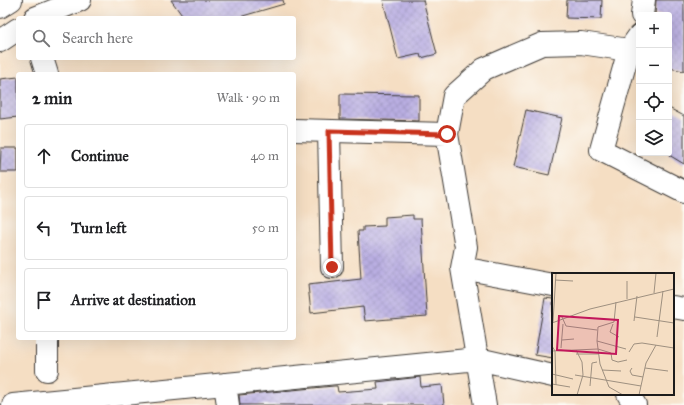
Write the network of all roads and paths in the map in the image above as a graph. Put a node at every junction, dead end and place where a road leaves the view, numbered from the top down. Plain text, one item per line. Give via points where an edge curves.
1 (11, 0) edge
2 (80, 0) edge
3 (644, 0) edge
4 (0, 7) edge
5 (642, 12) edge
6 (41, 16) edge
7 (16, 30) edge
8 (0, 41) edge
9 (634, 43) edge
10 (43, 60) edge
11 (46, 72) edge
12 (296, 130) edge
13 (329, 131) junction
14 (447, 134) junction
15 (684, 192) edge
16 (332, 267) dead end
17 (462, 268) junction
18 (552, 284) edge
19 (674, 307) edge
20 (684, 309) edge
21 (47, 340) edge
22 (478, 359) junction
23 (47, 370) dead end
24 (552, 376) edge
25 (226, 395) edge
26 (629, 395) edge
27 (13, 405) edge
28 (485, 405) edge
29 (636, 405) edge

1 - 4 street
2 - 6 street
3 - 5 street
7 - 8 street
9 - 14 street via 542,44 484,69 454,96
9 - 15 street via 600,150
10 - 11 street
12 - 13 street
13 - 14 street
13 - 16 street
14 - 17 street via 466,247
17 - 18 street
17 - 22 street
19 - 20 street
21 - 23 street
22 - 24 street
22 - 25 street
22 - 28 street
25 - 27 street
26 - 29 street

